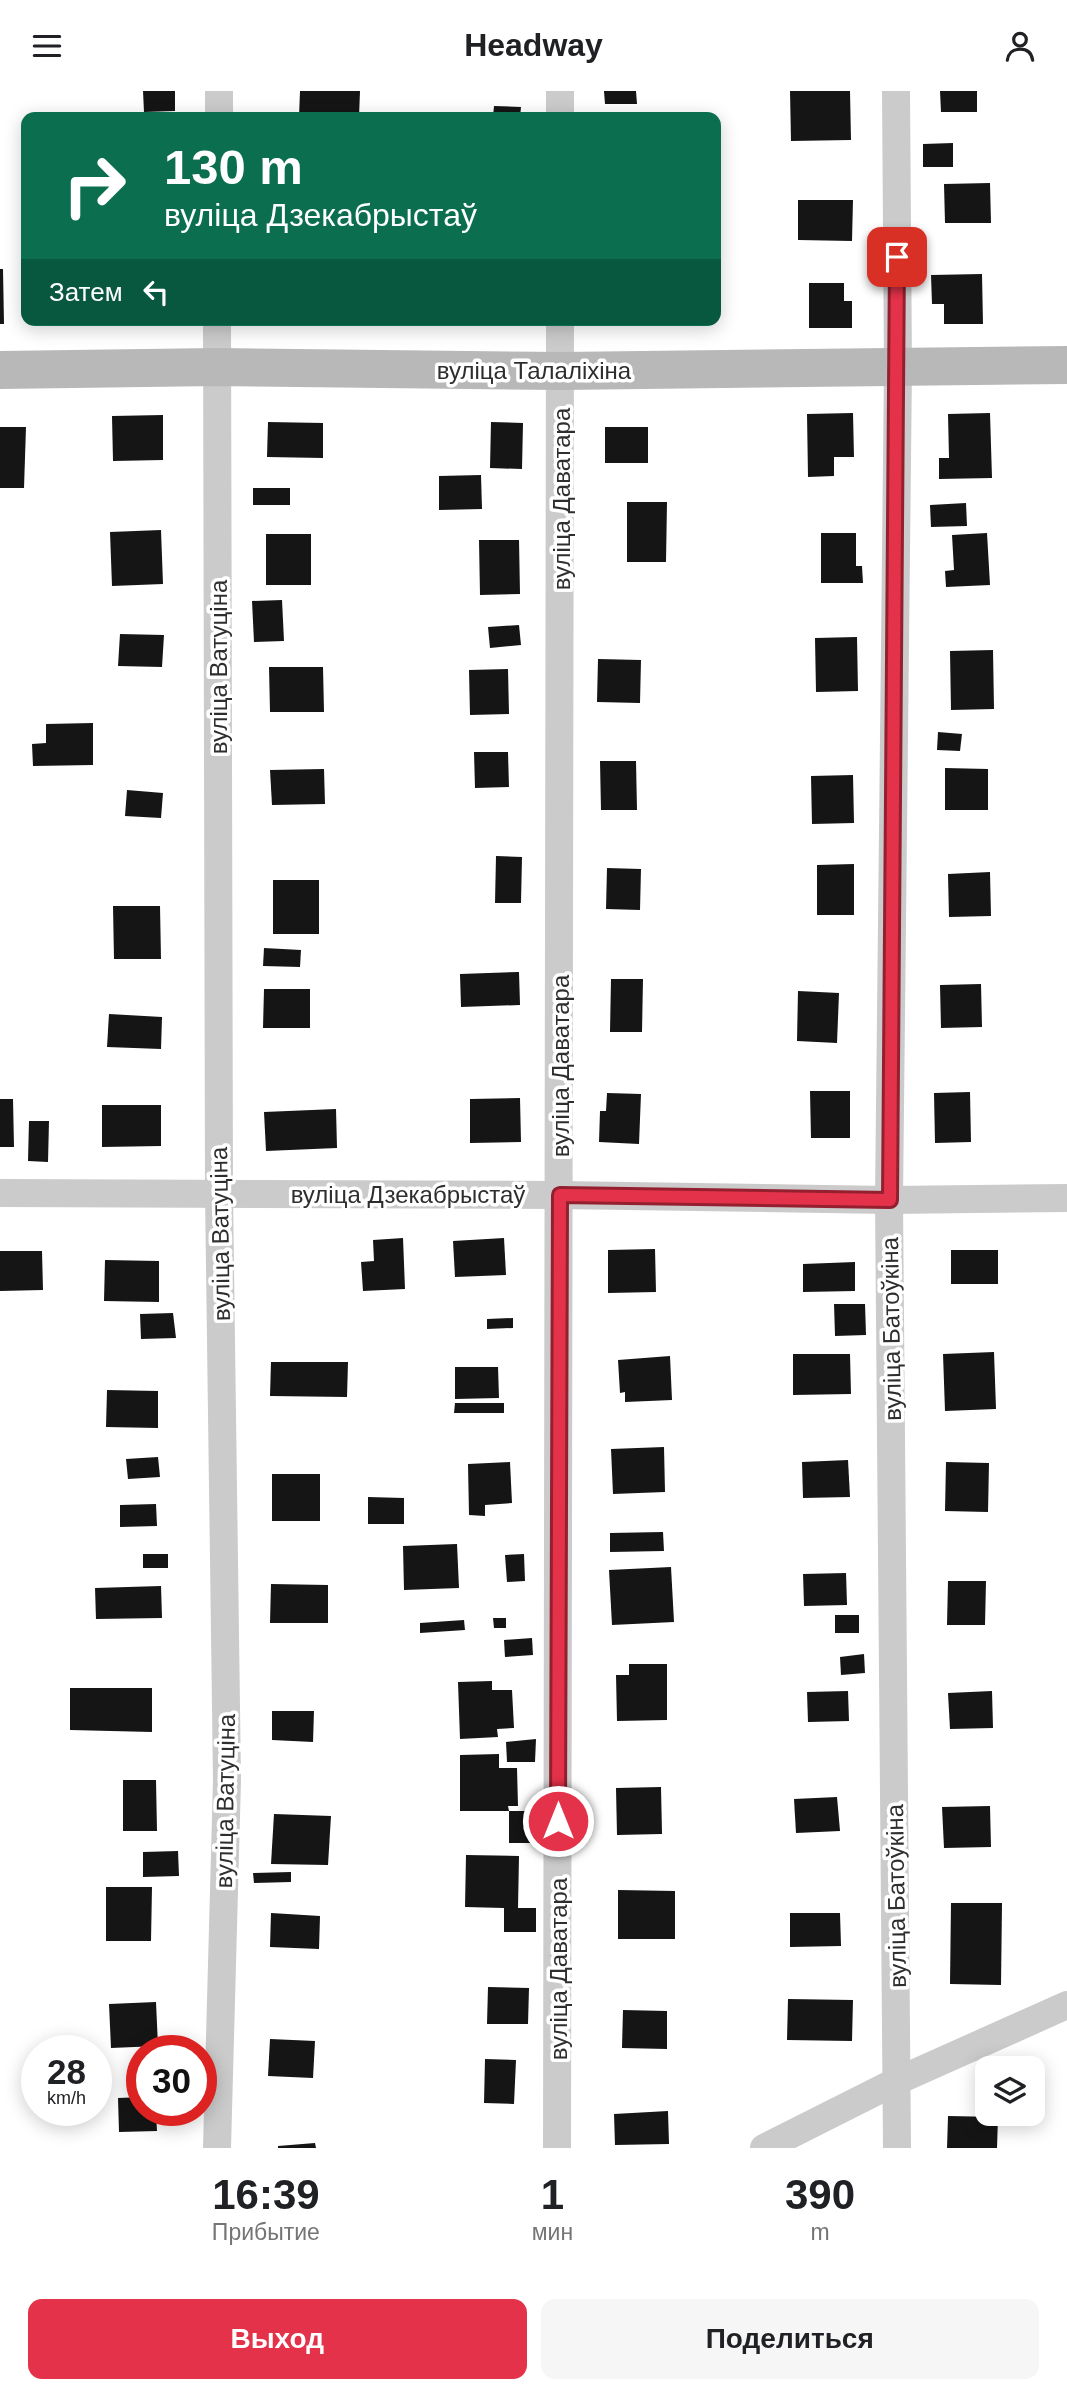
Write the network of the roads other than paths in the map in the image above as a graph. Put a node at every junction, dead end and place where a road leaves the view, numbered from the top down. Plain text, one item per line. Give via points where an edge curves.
1 (219, 91) edge
2 (560, 91) edge
3 (896, 91) edge
4 (219, 112) edge
5 (560, 112) edge
6 (217, 326) edge
7 (560, 326) edge
8 (1067, 365) edge
9 (217, 367) junction
10 (898, 368) junction
11 (0, 370) edge
12 (561, 371) junction
13 (0, 1193) edge
14 (219, 1193) junction
15 (560, 1195) junction
16 (1067, 1198) edge
17 (890, 1200) junction
18 (1067, 2005) edge
19 (897, 2081) junction
20 (217, 2148) edge
21 (557, 2148) edge
22 (764, 2148) edge
23 (897, 2148) edge

1 - 4 street
2 - 5 street
3 - 10 street, вуліца Батоўкіна
6 - 9 street, вуліца Ватуціна
7 - 12 street, вуліца Даватара
8 - 10 street, вуліца Талаліхіна
9 - 11 street, вуліца Талаліхіна
9 - 12 street, вуліца Талаліхіна
9 - 14 street, вуліца Ватуціна
10 - 12 street, вуліца Талаліхіна
10 - 17 street, вуліца Батоўкіна
12 - 15 street, вуліца Даватара
13 - 14 street, вуліца Дзекабрыстаў
14 - 15 street, вуліца Дзекабрыстаў
14 - 20 street, вуліца Ватуціна via 227,1780
15 - 17 street, вуліца Дзекабрыстаў
15 - 21 street, вуліца Даватара
16 - 17 street, вуліца Дзекабрыстаў
17 - 19 street, вуліца Батоўкіна
18 - 19 street
19 - 22 street
19 - 23 street, вуліца Батоўкіна

